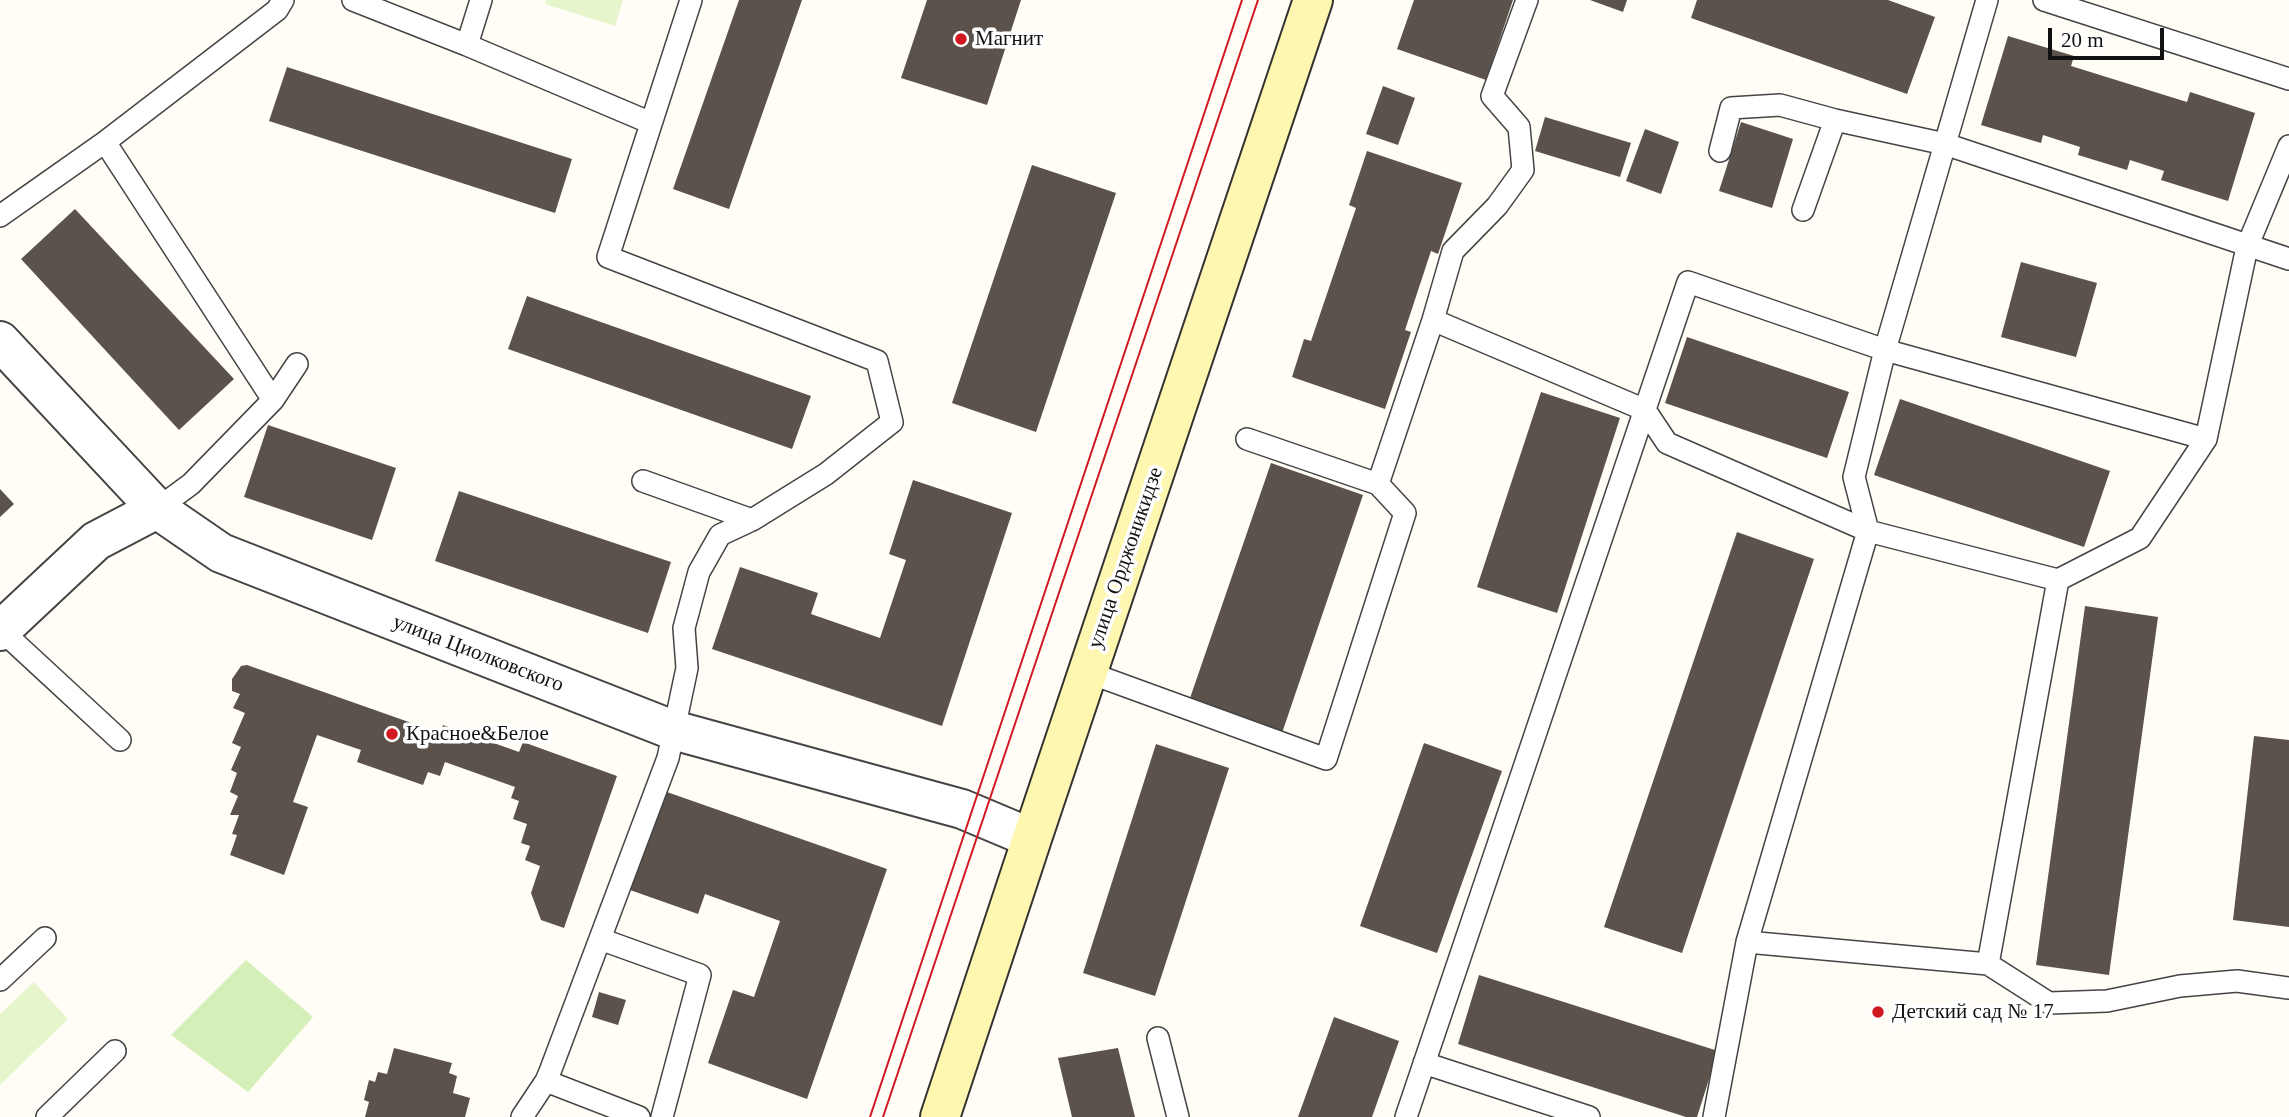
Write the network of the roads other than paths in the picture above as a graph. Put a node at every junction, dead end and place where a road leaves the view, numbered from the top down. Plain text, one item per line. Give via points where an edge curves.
1 (283, 0) edge
2 (353, 0) edge
3 (481, 0) edge
4 (691, 0) edge
5 (1312, 0) edge
6 (1527, 0) edge
7 (1987, 0) edge
8 (2044, 0) edge
9 (467, 45) junction
10 (2289, 79) edge
11 (1835, 120) junction
12 (651, 123) junction
13 (105, 142) junction
14 (1945, 144) junction
15 (2289, 146) edge
16 (1720, 151) dead end
17 (1803, 210) dead end
18 (0, 216) edge
19 (2247, 247) junction
20 (2289, 259) edge
21 (1433, 320) junction
22 (0, 341) edge
23 (1885, 349) junction
24 (297, 364) dead end
25 (273, 400) junction
26 (1645, 410) junction
27 (1247, 439) dead end
28 (2206, 439) junction
29 (643, 481) dead end
30 (1378, 484) junction
31 (157, 509) junction
32 (752, 520) junction
33 (1868, 531) junction
34 (2058, 580) junction
35 (0, 631) edge
36 (1087, 672) junction
37 (673, 730) junction
38 (120, 740) dead end
39 (1031, 838) junction
40 (45, 938) dead end
41 (600, 939) junction
42 (1747, 942) junction
43 (1988, 964) junction
44 (0, 980) edge
45 (2289, 988) edge
46 (1158, 1038) dead end
47 (116, 1051) dead end
48 (1424, 1063) junction
49 (546, 1081) junction
50 (47, 1117) edge
51 (522, 1117) edge
52 (639, 1117) edge
53 (662, 1117) edge
54 (940, 1117) edge
55 (1178, 1117) edge
56 (1406, 1117) edge
57 (1589, 1117) edge
58 (1714, 1117) edge

1 - 13 lane via 277,10
2 - 9 lane
3 - 9 lane
4 - 12 lane
5 - 36 main road, улица Орджоникидзе
6 - 21 lane via 1492,96 1519,127 1523,170 1497,206 1453,251
7 - 14 lane
8 - 10 lane
9 - 12 lane
11 - 14 lane
11 - 16 lane via 1780,105 1731,108
11 - 17 lane
12 - 32 lane via 608,257 877,361 892,422 826,474
13 - 18 lane
13 - 25 lane
14 - 19 lane
14 - 23 lane
15 - 19 lane
19 - 20 lane
19 - 28 lane
21 - 26 lane
21 - 30 lane
22 - 31 street, улица Циолковского
23 - 26 lane via 1688,282
23 - 28 lane
23 - 33 lane via 1854,477
24 - 25 lane
25 - 31 lane via 191,484
26 - 33 lane via 1667,443
26 - 48 lane
27 - 30 lane
28 - 34 lane via 2140,538
29 - 32 lane
30 - 36 lane via 1405,513 1326,759
31 - 35 street via 96,541
31 - 37 street, улица Циолковского via 221,554
32 - 37 lane via 720,535 699,572 684,628 687,668
33 - 34 lane
33 - 42 lane
34 - 43 lane
35 - 38 lane
36 - 39 main road, улица Орджоникидзе
37 - 39 street, улица Циолковского via 962,809
37 - 41 lane via 668,758
39 - 54 main road, улица Орджоникидзе
40 - 44 lane
41 - 49 lane
41 - 53 lane via 699,975
42 - 43 lane
42 - 58 lane
43 - 45 lane via 2049,1003 2107,1001 2180,986 2237,981
46 - 55 lane
47 - 50 lane
48 - 56 lane
48 - 57 lane
49 - 51 lane
49 - 52 lane

